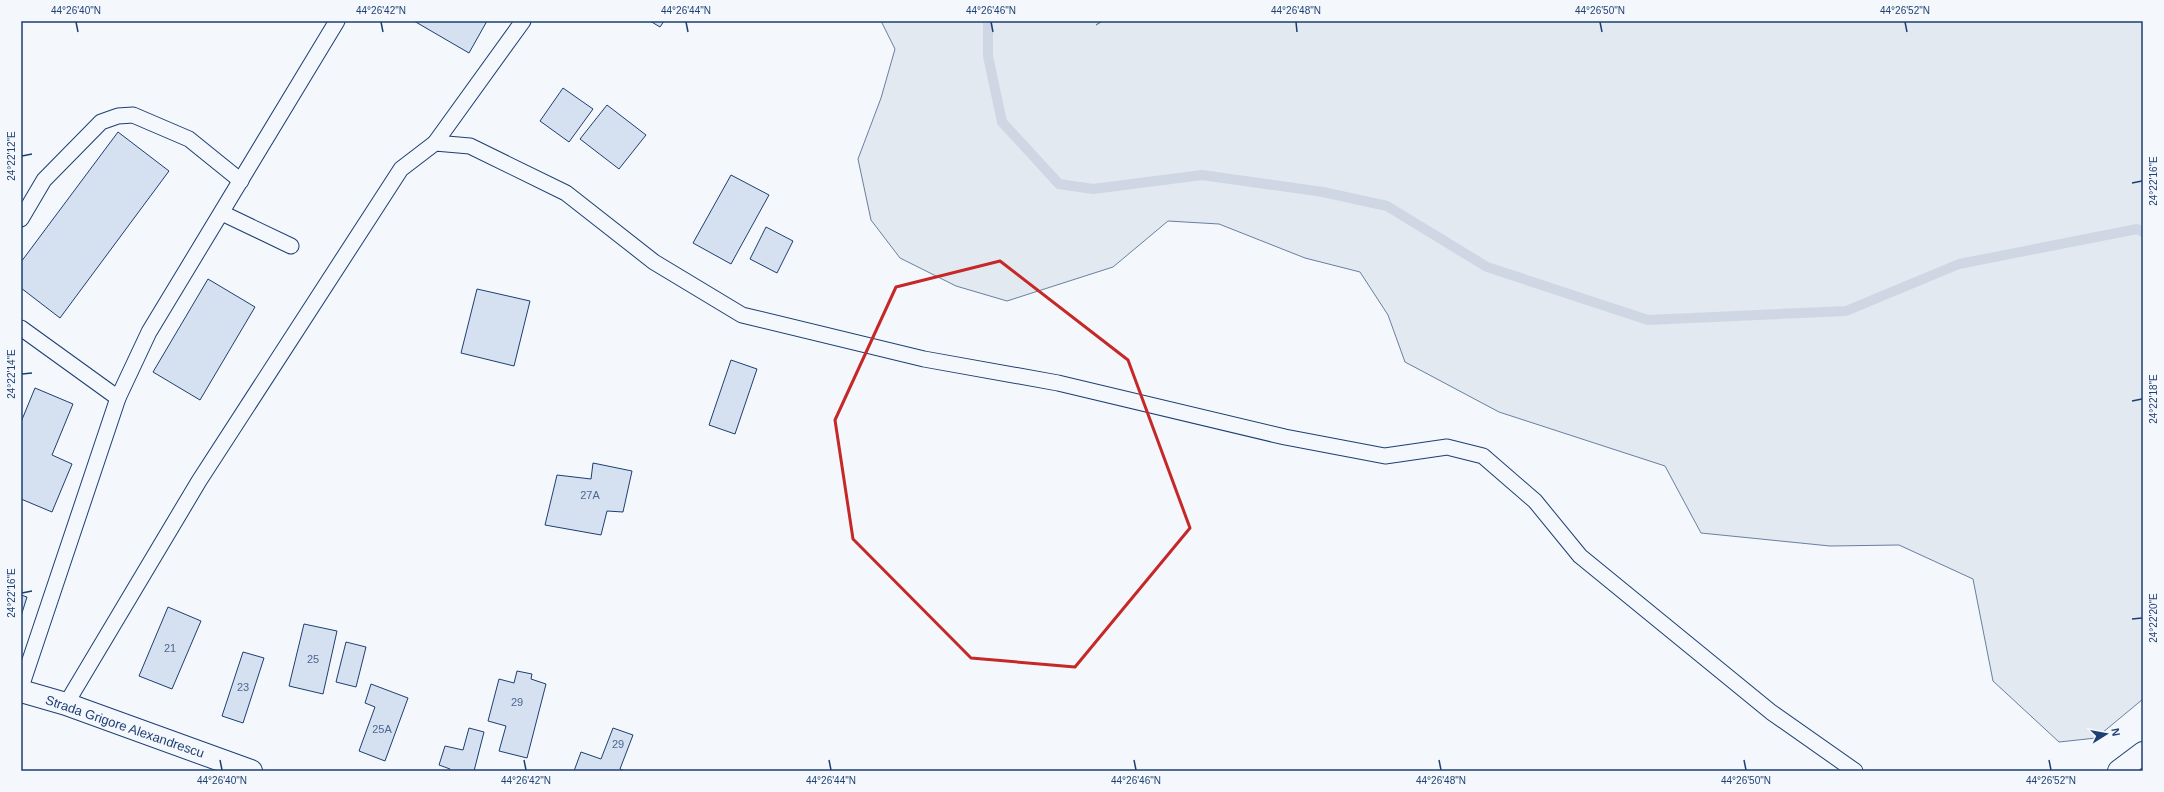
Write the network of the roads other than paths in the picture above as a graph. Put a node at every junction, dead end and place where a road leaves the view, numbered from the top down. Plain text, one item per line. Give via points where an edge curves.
1 (337, 21) edge
2 (523, 21) edge
3 (435, 143) junction
4 (241, 181) junction
5 (222, 213) junction
6 (21, 218) edge
7 (291, 246) dead end
8 (21, 328) edge
9 (118, 398) junction
10 (21, 687) edge
11 (21, 691) edge
12 (66, 704) junction
13 (2143, 752) edge
14 (251, 771) edge
15 (1855, 771) edge
16 (2119, 771) edge

1 - 4 lane
2 - 3 lane
3 - 12 lane via 401,169 199,481
3 - 15 lane via 470,146 566,193 654,262 742,315 924,359 1058,383 1285,437 1386,456 1447,448 1483,456 1535,501 1580,556 1771,712
4 - 5 lane
4 - 6 lane via 189,139 133,115 118,116 101,122 44,180
5 - 7 lane
5 - 9 lane via 149,332
8 - 9 lane
9 - 10 lane
11 - 12 street, Strada Grigore Alexandrescu
12 - 14 street, Strada Grigore Alexandrescu
13 - 16 street

